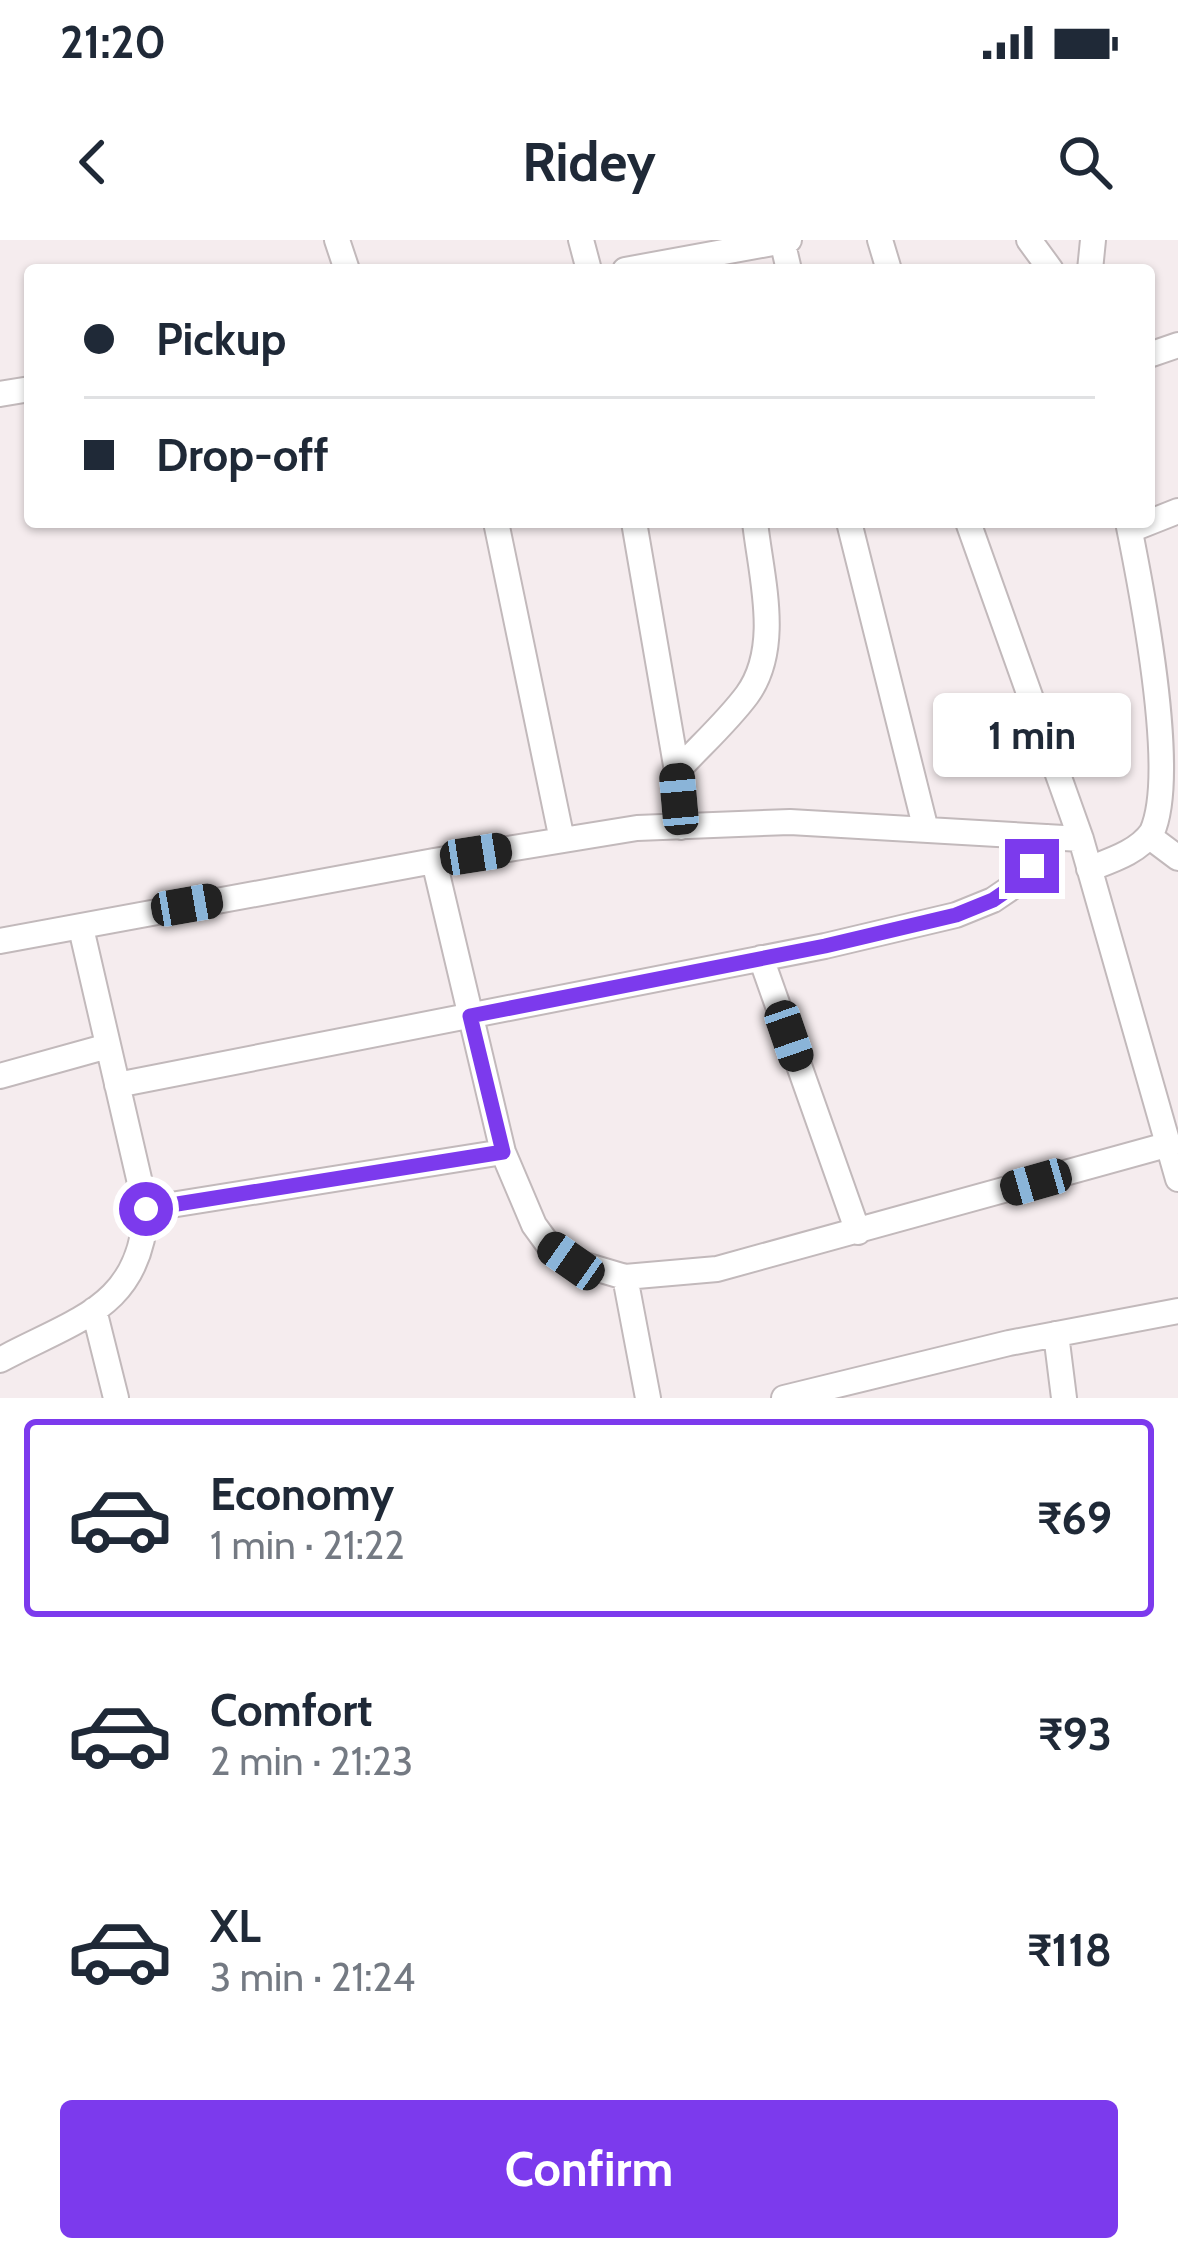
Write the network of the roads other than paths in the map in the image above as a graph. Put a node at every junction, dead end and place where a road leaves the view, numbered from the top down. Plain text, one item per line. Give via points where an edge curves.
1 (784, 254) edge
2 (685, 264) edge
3 (497, 528) edge
4 (635, 528) edge
5 (756, 528) edge
6 (850, 528) edge
7 (970, 528) edge
8 (1130, 528) edge
9 (1170, 686) edge
10 (677, 771) junction
11 (681, 827) junction
12 (926, 830) junction
13 (1047, 837) junction
14 (1150, 837) junction
15 (1081, 839) junction
16 (562, 840) junction
17 (1178, 858) edge
18 (434, 861) junction
19 (1089, 868) junction
20 (80, 928) junction
21 (0, 941) edge
22 (761, 958) junction
23 (470, 1016) junction
24 (108, 1046) junction
25 (0, 1076) edge
26 (117, 1085) junction
27 (1170, 1144) junction
28 (503, 1152) junction
29 (1178, 1179) edge
30 (146, 1209) junction
31 (858, 1232) junction
32 (626, 1277) junction
33 (94, 1310) junction
34 (1178, 1311) edge
35 (1056, 1334) junction
36 (0, 1360) edge
37 (116, 1398) edge
38 (648, 1398) edge
39 (784, 1398) edge
40 (1064, 1398) edge

1 - 2 street
3 - 16 street
4 - 10 street
5 - 10 street via 766,627 760,670
6 - 12 street
7 - 15 street
8 - 9 street
9 - 14 street via 1168,778
10 - 11 street
11 - 12 street via 790,822
11 - 16 street
12 - 13 street
13 - 15 street
13 - 22 street via 1032,866 993,900
14 - 17 street
14 - 19 street
15 - 19 street
16 - 18 street
18 - 20 street
18 - 23 street
19 - 27 street
20 - 21 street
20 - 24 street
22 - 23 street
22 - 31 street
23 - 26 street
23 - 28 street
24 - 25 street
24 - 26 street
26 - 30 street
27 - 29 street
27 - 31 street
28 - 30 street
28 - 32 street via 550,1246
30 - 33 street via 134,1271
31 - 32 street via 736,1265
32 - 38 street
33 - 36 street
33 - 37 street
34 - 35 street
35 - 39 street
35 - 40 street

